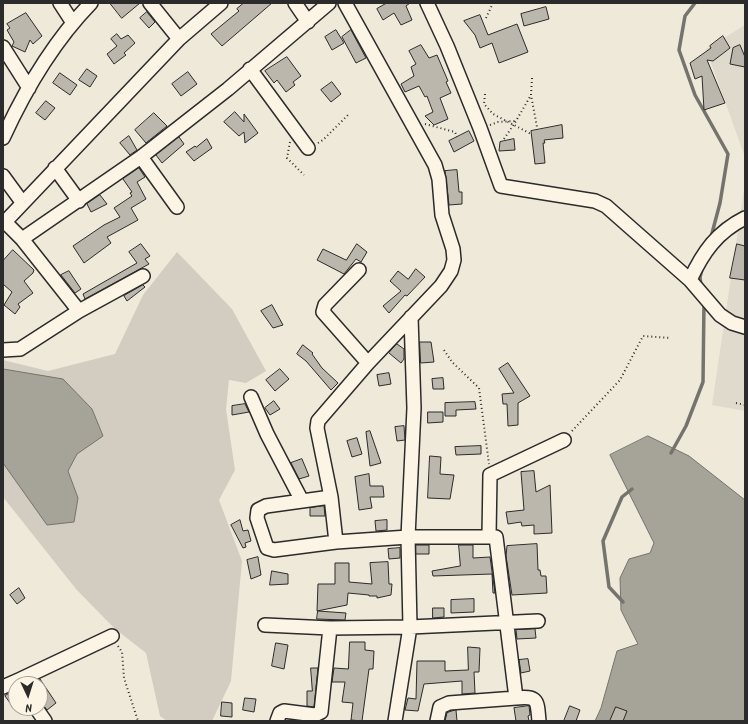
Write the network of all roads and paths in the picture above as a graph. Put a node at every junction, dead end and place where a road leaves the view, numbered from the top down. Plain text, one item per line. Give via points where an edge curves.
1 (60, 3) edge
2 (92, 3) edge
3 (150, 3) edge
4 (221, 3) edge
5 (295, 3) edge
6 (329, 3) edge
7 (345, 3) edge
8 (427, 3) edge
9 (493, 3) edge
10 (486, 18) dead end
11 (308, 22) junction
12 (73, 23) junction
13 (180, 39) junction
14 (3, 47) edge
15 (250, 69) junction
16 (532, 78) dead end
17 (29, 88) junction
18 (485, 94) dead end
19 (531, 94) junction
20 (348, 115) dead end
21 (410, 121) junction
22 (508, 121) junction
23 (516, 121) junction
24 (514, 124) junction
25 (537, 127) dead end
26 (480, 128) junction
27 (295, 130) junction
28 (4, 134) edge
29 (531, 134) dead end
30 (457, 137) dead end
31 (504, 138) dead end
32 (308, 148) joint
33 (141, 157) junction
34 (55, 168) junction
35 (3, 176) edge
36 (304, 176) dead end
37 (79, 201) junction
38 (22, 202) junction
39 (177, 207) dead end
40 (745, 218) edge
41 (4, 223) edge
42 (22, 239) junction
43 (359, 270) dead end
44 (143, 276) dead end
45 (690, 280) junction
46 (79, 311) junction
47 (411, 317) junction
48 (745, 327) edge
49 (671, 338) dead end
50 (3, 350) edge
51 (444, 350) dead end
52 (368, 362) junction
53 (251, 397) dead end
54 (736, 403) dead end
55 (745, 405) edge
56 (564, 440) joint
57 (490, 475) junction
58 (331, 497) junction
59 (302, 501) junction
60 (489, 536) junction
61 (408, 537) junction
62 (336, 542) junction
63 (538, 621) dead end
64 (508, 623) junction
65 (265, 625) dead end
66 (410, 627) junction
67 (330, 628) junction
68 (112, 636) joint
69 (32, 676) edge
70 (516, 698) junction
71 (138, 721) edge
72 (277, 721) edge
73 (395, 721) edge
74 (437, 721) edge
75 (539, 721) edge

1 - 12 street
2 - 12 street
3 - 13 street
4 - 13 street
5 - 11 street
6 - 11 street
7 - 21 street
8 - 26 street
9 - 10 path
11 - 15 street
12 - 17 street
13 - 34 street
14 - 17 street
15 - 27 street
15 - 33 street
16 - 19 path
17 - 28 street
18 - 22 path via 484,104 493,114
19 - 23 path
19 - 25 path
20 - 32 path via 323,140
21 - 30 path via 455,132
21 - 47 street via 438,172 442,215 454,260 446,280
22 - 23 path
22 - 24 path
22 - 26 path
23 - 24 path
24 - 29 path
24 - 31 path
26 - 45 street via 501,186 595,201 606,206
27 - 32 street
27 - 36 path via 287,158
33 - 37 street
33 - 39 street
34 - 37 street
34 - 38 street
35 - 38 street
37 - 42 street
38 - 41 street
40 - 45 street via 724,231 709,245 699,259
41 - 42 street
42 - 46 street
43 - 52 street via 325,305 323,312
44 - 46 street
45 - 48 street via 720,315 732,323
46 - 50 street via 20,349
47 - 52 street
47 - 61 street via 414,408
49 - 56 path via 643,336 620,380
51 - 57 path via 452,362 479,388
52 - 58 street via 317,424
53 - 59 street
54 - 55 path
56 - 57 street
57 - 60 street
58 - 59 street
58 - 62 street
59 - 62 street via 266,506 258,510 257,518 267,548 274,550
60 - 61 street
60 - 64 street via 496,537 498,541
61 - 62 street
61 - 66 street
63 - 64 street
64 - 66 street
64 - 70 street
65 - 67 street
66 - 67 street
66 - 73 street
67 - 72 street via 321,712 315,715 284,711 280,713
68 - 69 street
68 - 71 path via 122,652 124,678
70 - 74 street via 450,703 440,707
70 - 75 street via 530,696 535,699

